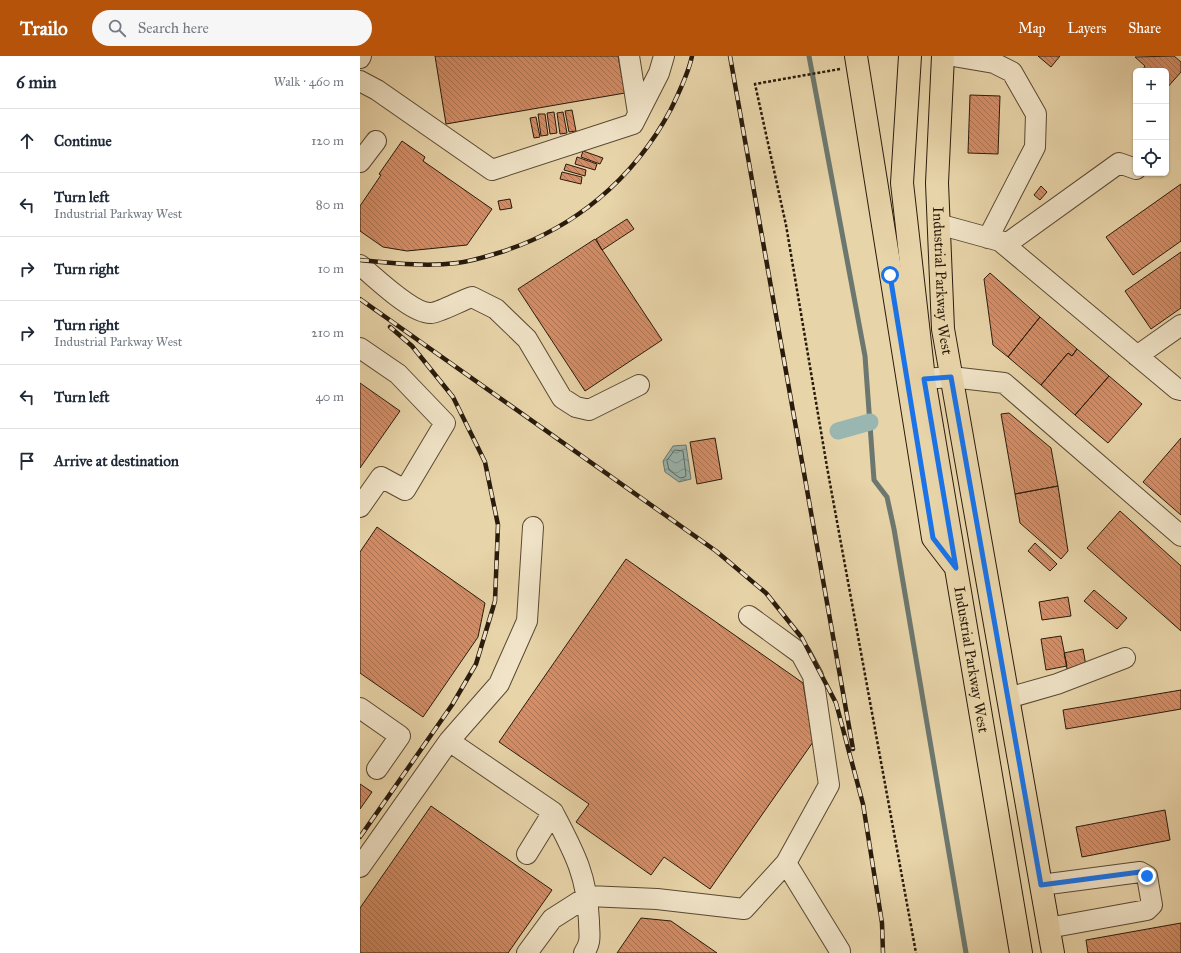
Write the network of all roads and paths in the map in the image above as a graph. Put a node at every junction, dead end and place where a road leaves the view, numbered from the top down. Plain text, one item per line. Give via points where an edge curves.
1 (629, 56) edge
2 (664, 56) edge
3 (910, 56) edge
4 (943, 56) edge
5 (953, 56) edge
6 (850, 62) edge
7 (360, 81) edge
8 (638, 113) junction
9 (376, 141) dead end
10 (360, 162) edge
11 (1133, 169) edge
12 (938, 224) junction
13 (996, 241) junction
14 (360, 265) edge
15 (1181, 325) edge
16 (360, 348) edge
17 (1137, 356) junction
18 (951, 377) junction
19 (924, 379) junction
20 (639, 385) dead end
21 (1181, 390) edge
22 (360, 507) edge
23 (533, 527) dead end
24 (1181, 536) edge
25 (956, 568) junction
26 (750, 616) dead end
27 (1125, 658) dead end
28 (1008, 698) junction
29 (360, 708) edge
30 (449, 741) junction
31 (377, 769) dead end
32 (554, 812) junction
33 (527, 854) dead end
34 (786, 863) junction
35 (360, 867) edge
36 (1041, 885) junction
37 (588, 896) junction
38 (1048, 928) junction
39 (528, 953) edge
40 (584, 953) edge
41 (840, 953) edge
42 (916, 953) edge
43 (1021, 953) edge
44 (1052, 953) edge

1 - 8 street
2 - 8 street via 659,73
3 - 19 main road, Industrial Parkway West via 902,183
4 - 12 main road, Industrial Parkway West via 936,183
5 - 13 street via 994,63 1012,72 1036,114 1035,147
6 - 25 main road via 933,538
6 - 42 path via 756,84 786,225
7 - 8 street via 377,90 492,170 633,124
9 - 10 street
11 - 13 street via 1119,163
12 - 13 street
12 - 18 main road, Industrial Parkway West via 943,329
13 - 17 street
14 - 20 street via 411,306 422,311 432,313 472,297 496,309 527,339 562,398 576,407 589,410
15 - 17 street
16 - 22 street via 398,374 445,423 405,490 381,477
17 - 21 street
18 - 19 street
18 - 24 street via 1004,383
18 - 28 main road, Industrial Parkway West
19 - 25 main road, Industrial Parkway West
23 - 30 street via 527,621 499,684
25 - 43 main road, Industrial Parkway West
26 - 34 street via 801,654 813,676 829,785
27 - 28 street via 1057,684
28 - 36 main road, Industrial Parkway West
29 - 31 street via 400,736
30 - 32 street
30 - 35 street
32 - 33 street
32 - 37 street via 578,861
34 - 37 street via 744,909 657,899
34 - 41 street
36 - 38 main road, Industrial Parkway West
36 - 38 street via 1140,872 1147,876 1152,905 1147,910
37 - 39 street via 552,919
37 - 40 street via 590,944
38 - 44 main road, Industrial Parkway West

